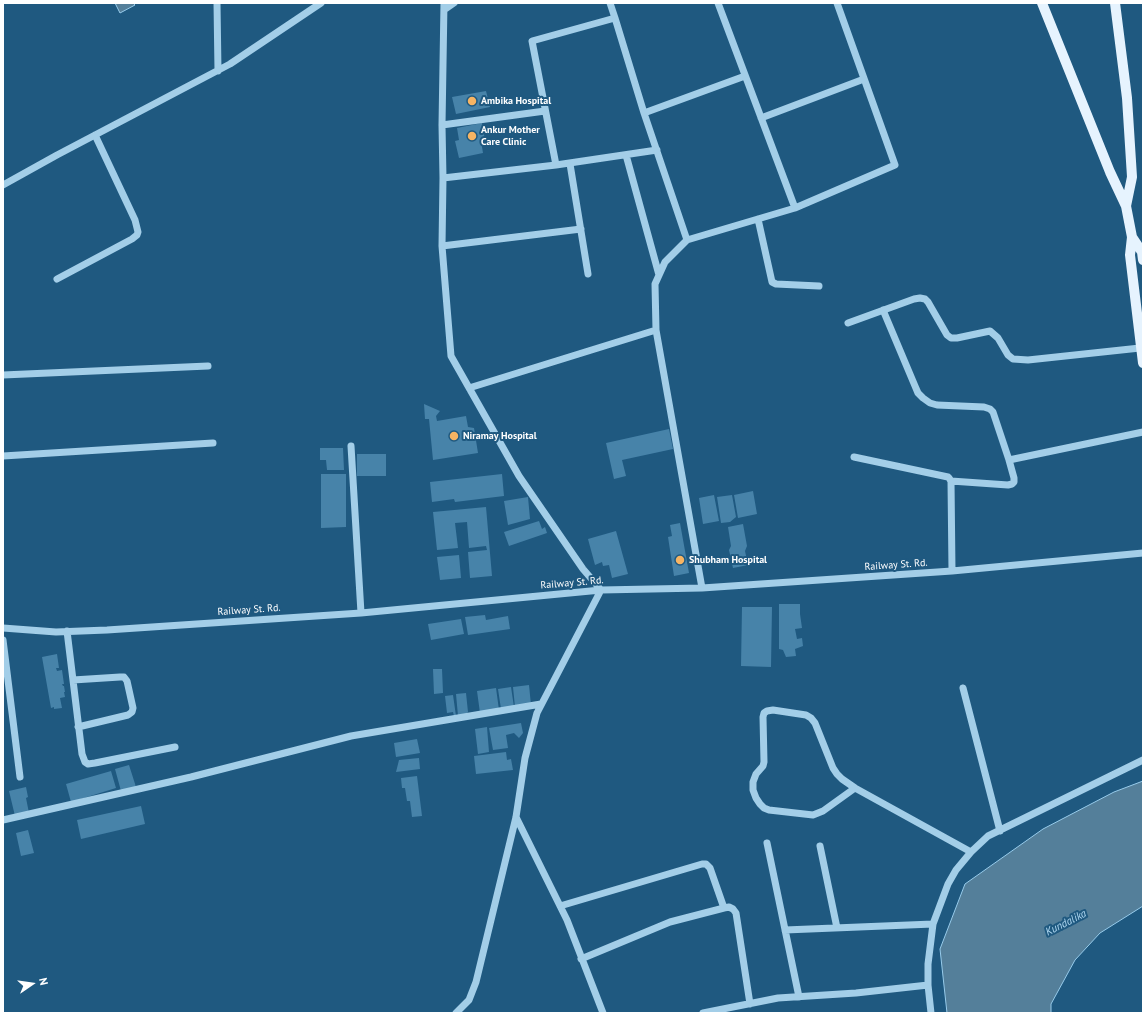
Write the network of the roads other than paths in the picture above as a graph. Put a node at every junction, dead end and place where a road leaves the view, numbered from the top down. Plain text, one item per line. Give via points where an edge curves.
1 (218, 3) edge
2 (321, 3) edge
3 (454, 3) edge
4 (610, 3) edge
5 (718, 3) edge
6 (837, 3) edge
7 (1042, 3) edge
8 (1115, 3) edge
9 (444, 6) edge
10 (615, 18) junction
11 (218, 71) junction
12 (745, 76) junction
13 (864, 78) junction
14 (545, 111) junction
15 (644, 113) junction
16 (761, 118) junction
17 (442, 126) junction
18 (95, 135) junction
19 (656, 150) junction
20 (626, 155) junction
21 (570, 164) junction
22 (556, 166) junction
23 (444, 178) junction
24 (3, 185) edge
25 (1126, 206) junction
26 (795, 208) junction
27 (758, 219) junction
28 (581, 229) junction
29 (1132, 237) junction
30 (687, 240) junction
31 (442, 246) junction
32 (1143, 260) edge
33 (588, 274) dead end
34 (659, 275) junction
35 (57, 279) dead end
36 (819, 286) dead end
37 (883, 310) junction
38 (848, 324) dead end
39 (656, 330) junction
40 (1140, 348) junction
41 (1143, 363) edge
42 (208, 366) dead end
43 (3, 374) edge
44 (469, 388) junction
45 (1143, 432) edge
46 (213, 443) dead end
47 (351, 446) dead end
48 (3, 456) edge
49 (854, 457) dead end
50 (1009, 460) junction
51 (951, 481) junction
52 (1143, 553) edge
53 (952, 570) junction
54 (702, 588) junction
55 (602, 590) junction
56 (361, 613) junction
57 (3, 628) edge
58 (67, 631) junction
59 (3, 640) edge
60 (73, 680) junction
61 (963, 688) dead end
62 (540, 704) junction
63 (78, 726) junction
64 (175, 747) dead end
65 (1143, 760) edge
66 (20, 777) dead end
67 (855, 788) junction
68 (516, 816) junction
69 (3, 820) edge
70 (1000, 831) junction
71 (767, 843) dead end
72 (820, 846) dead end
73 (970, 852) junction
74 (560, 906) junction
75 (724, 908) junction
76 (933, 924) junction
77 (837, 928) junction
78 (785, 930) junction
79 (581, 959) junction
80 (928, 985) junction
81 (799, 997) junction
82 (750, 1004) junction
83 (456, 1013) edge
84 (603, 1013) edge
85 (703, 1013) edge
86 (931, 1013) edge

1 - 11 street
2 - 11 street
3 - 9 street
4 - 10 street
5 - 12 street
6 - 13 street
7 - 25 main road
8 - 25 main road via 1127,98 1132,169
9 - 17 street
10 - 14 street via 532,42
10 - 15 street
11 - 18 street
12 - 15 street
12 - 16 street
13 - 16 street
13 - 26 street via 895,165
14 - 17 street
14 - 22 street
15 - 19 street
16 - 26 street
17 - 23 street
18 - 24 street
18 - 35 street via 135,220 137,235
19 - 20 street
19 - 30 street
20 - 21 street
20 - 34 street
21 - 22 street
21 - 28 street
22 - 23 street
23 - 31 street
25 - 29 main road
26 - 27 street
27 - 30 street
27 - 36 street via 772,282
28 - 31 street
28 - 33 street
29 - 32 main road via 1142,252
29 - 40 main road via 1130,255
30 - 34 street via 665,262
31 - 44 street via 451,356
34 - 39 street via 654,284
37 - 38 street
37 - 40 street via 914,299 925,299 951,338 990,331 1013,359 1028,360
37 - 50 street via 918,393 930,403 937,405 990,409
39 - 44 street
39 - 54 street
40 - 41 main road
42 - 43 street
44 - 55 street via 519,476 583,569
45 - 50 street
46 - 48 street
47 - 56 street
49 - 51 street via 948,477
50 - 51 street via 1014,478 1012,484
51 - 53 street
52 - 53 street, Railway St. Rd.
53 - 54 street, Railway St. Rd.
54 - 55 street, Railway St. Rd.
55 - 56 street, Railway St. Rd.
55 - 62 street
56 - 58 street, Railway St. Rd.
57 - 58 street, Railway St. Rd.
58 - 60 street
59 - 66 street
60 - 63 street
60 - 63 street via 120,676 127,681 133,708 128,715
61 - 70 street
62 - 68 street via 525,758
62 - 69 street via 352,736 191,777
63 - 64 street via 82,758 88,764
65 - 70 street
67 - 67 street via 833,768 811,718 773,710 764,713 764,762 753,782 756,798 764,808 813,814 823,811
67 - 73 street
68 - 74 street
68 - 83 street via 476,982 469,1000
70 - 73 street via 988,836
71 - 78 street
72 - 77 street
73 - 76 street via 948,884
74 - 75 street via 706,864 710,868
74 - 79 street
75 - 79 street via 670,922
75 - 82 street via 729,907 736,913
76 - 77 street
76 - 80 street
77 - 78 street
78 - 81 street
79 - 84 street
80 - 81 street
80 - 86 street
81 - 82 street
82 - 85 street

